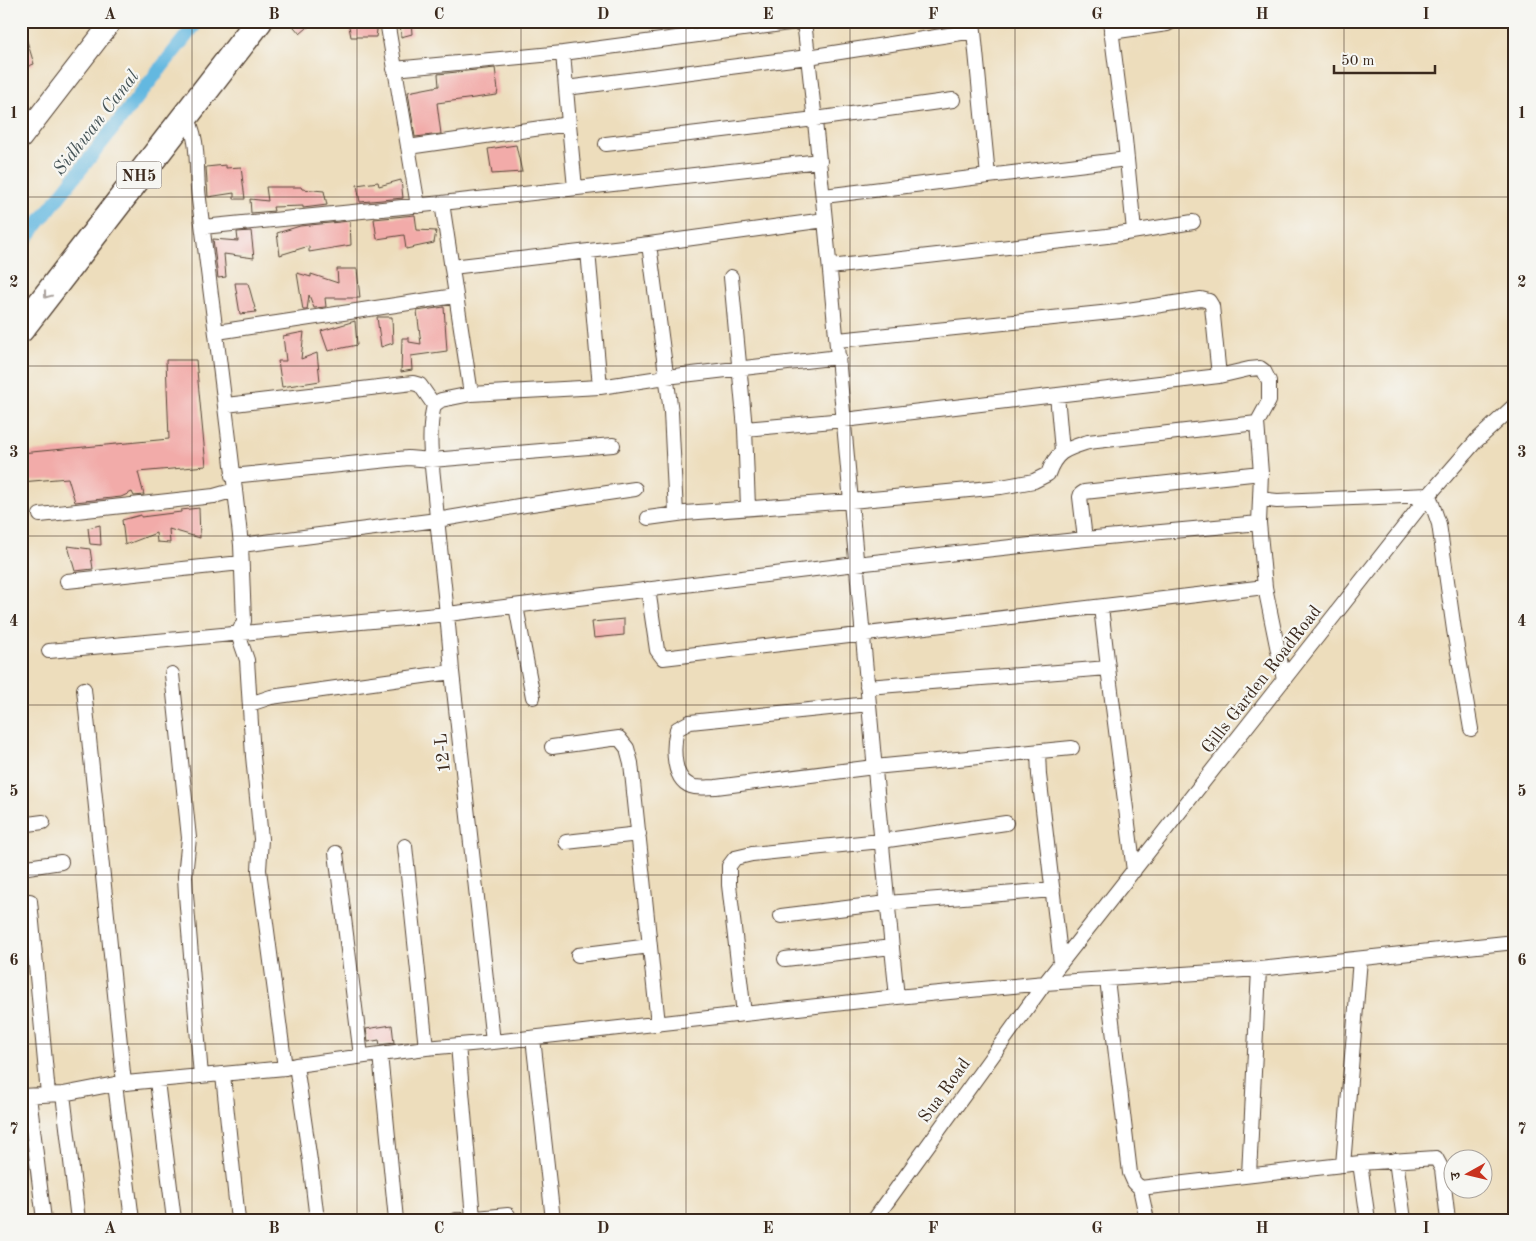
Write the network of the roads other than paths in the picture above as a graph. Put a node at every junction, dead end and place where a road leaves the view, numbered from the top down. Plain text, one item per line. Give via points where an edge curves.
1 (112, 21) edge
2 (238, 21) edge
3 (259, 21) edge
4 (387, 21) edge
5 (804, 21) edge
6 (1172, 21) edge
7 (973, 26) edge
8 (1111, 27) edge
9 (563, 53) junction
10 (808, 57) junction
11 (394, 69) junction
12 (566, 88) junction
13 (953, 100) dead end
14 (186, 114) junction
15 (815, 119) junction
16 (569, 124) junction
17 (24, 132) edge
18 (606, 144) dead end
19 (408, 147) junction
20 (1127, 159) junction
21 (820, 161) junction
22 (988, 176) junction
23 (575, 188) junction
24 (824, 196) junction
25 (442, 203) junction
26 (418, 206) junction
27 (825, 220) junction
28 (1193, 222) dead end
29 (203, 227) junction
30 (1134, 231) junction
31 (649, 244) junction
32 (588, 251) junction
33 (452, 267) junction
34 (830, 267) junction
35 (731, 277) dead end
36 (455, 296) junction
37 (21, 301) edge
38 (21, 329) edge
39 (216, 332) junction
40 (838, 340) junction
41 (839, 358) junction
42 (739, 370) junction
43 (1219, 376) junction
44 (666, 377) junction
45 (600, 387) junction
46 (471, 394) junction
47 (1057, 395) junction
48 (226, 405) junction
49 (434, 405) junction
50 (1515, 405) edge
51 (844, 420) junction
52 (1257, 423) junction
53 (745, 430) junction
54 (613, 445) dead end
55 (1062, 451) junction
56 (432, 460) junction
57 (1261, 473) junction
58 (234, 483) junction
59 (635, 489) dead end
60 (1429, 495) junction
61 (1260, 500) junction
62 (851, 501) junction
63 (748, 507) junction
64 (676, 514) junction
65 (40, 515) dead end
66 (648, 518) dead end
67 (437, 520) junction
68 (1260, 523) junction
69 (1085, 539) junction
70 (240, 545) junction
71 (241, 563) junction
72 (856, 564) junction
73 (67, 581) dead end
74 (1265, 587) junction
75 (648, 590) junction
76 (516, 606) junction
77 (1101, 607) junction
78 (448, 614) junction
79 (238, 634) junction
80 (862, 635) junction
81 (49, 651) dead end
82 (1108, 668) junction
83 (452, 672) junction
84 (172, 674) dead end
85 (1284, 680) junction
86 (867, 686) junction
87 (84, 689) dead end
88 (533, 697) dead end
89 (250, 704) junction
90 (869, 704) junction
91 (1471, 729) dead end
92 (552, 747) dead end
93 (1072, 748) dead end
94 (1038, 752) junction
95 (874, 766) junction
96 (43, 822) dead end
97 (1006, 823) dead end
98 (21, 825) edge
99 (639, 834) junction
100 (881, 840) junction
101 (566, 842) dead end
102 (405, 846) dead end
103 (336, 853) dead end
104 (60, 862) dead end
105 (21, 868) edge
106 (1134, 871) junction
107 (1053, 890) junction
108 (30, 901) dead end
109 (887, 903) junction
110 (781, 916) dead end
111 (1515, 942) edge
112 (650, 946) junction
113 (892, 947) junction
114 (578, 955) dead end
115 (786, 959) dead end
116 (1360, 959) junction
117 (1061, 963) junction
118 (1259, 969) junction
119 (1107, 979) junction
120 (1045, 983) junction
121 (897, 997) junction
122 (744, 1014) junction
123 (658, 1024) junction
124 (532, 1038) junction
125 (493, 1042) junction
126 (458, 1045) junction
127 (426, 1048) junction
128 (380, 1054) junction
129 (361, 1056) junction
130 (290, 1067) junction
131 (223, 1075) junction
132 (202, 1076) junction
133 (157, 1081) junction
134 (120, 1084) junction
135 (48, 1094) junction
136 (63, 1094) junction
137 (25, 1096) edge
138 (1396, 1160) junction
139 (1360, 1163) junction
140 (1343, 1166) junction
141 (1249, 1175) junction
142 (1140, 1188) junction
143 (508, 1215) dead end
144 (473, 1218) junction
145 (44, 1220) edge
146 (78, 1220) edge
147 (132, 1220) edge
148 (174, 1220) edge
149 (238, 1220) edge
150 (317, 1220) edge
151 (396, 1220) edge
152 (456, 1220) edge
153 (553, 1220) edge
154 (874, 1220) edge
155 (1146, 1220) edge
156 (1368, 1220) edge
157 (1404, 1220) edge
158 (1448, 1220) edge

1 - 17 street
2 - 37 highway, NH5
3 - 14 highway, NH5
4 - 11 street
5 - 9 street
5 - 10 street
6 - 8 street via 1168,24
7 - 10 street
7 - 22 street
8 - 20 street
9 - 11 street
9 - 12 street
10 - 12 street
10 - 15 street
11 - 19 street
12 - 16 street
13 - 15 street
14 - 29 street via 194,135
14 -> 38 highway, NH5
15 - 18 street
15 - 21 street
16 - 19 street
16 - 23 street
19 - 26 street
20 - 22 street
20 - 30 street
21 - 23 street
21 - 24 street
22 - 24 street
23 - 25 street
24 - 27 street
25 - 26 street
25 - 33 street
26 - 29 street
27 - 31 street
27 - 34 street
28 - 30 street
29 - 39 street
30 - 34 street
31 - 32 street
31 - 44 street
32 - 33 street
32 - 45 street
33 - 36 street
34 - 40 street
35 - 42 street
36 - 39 street
36 - 46 street
39 - 48 street
40 - 41 street
40 - 43 street via 1129,310 1201,299 1209,300 1212,306
41 - 42 street
41 - 51 street
42 - 44 street
42 - 53 street
43 - 47 street
43 - 52 street via 1248,369 1264,371 1269,381 1269,401
44 - 45 street
44 - 64 street
45 - 46 street
46 - 49 street via 441,400
47 - 51 street
47 - 55 street
48 - 49 street via 413,383 420,385
48 - 58 street
49 - 56 street, 12-L via 430,430
50 - 60 street, Gills Garden RoadRoad via 1476,441
51 - 53 street
51 - 62 street
52 - 55 street via 1088,442
52 - 57 street
53 - 63 street
54 - 56 street
55 - 62 street via 1048,474 1034,481
56 - 58 street via 408,458
56 - 67 street, 12-L
57 - 61 street
57 - 69 street via 1084,492 1080,497
58 - 65 street via 204,497
58 - 70 street
59 - 67 street
60 - 61 street
60 - 85 street, Gills Garden RoadRoad
60 - 91 street via 1440,524
61 - 68 street
62 - 63 street
62 - 72 street
63 - 64 street
64 - 66 street
67 - 70 street
67 - 78 street, 12-L
68 - 69 street
68 - 74 street
69 - 72 street
70 - 71 street
71 - 73 street
71 - 79 street via 244,621
72 - 75 street
72 - 80 street
74 - 77 street
74 - 85 street
75 - 76 street
75 - 80 street via 657,650 663,658
76 - 78 street
76 - 88 street
77 - 80 street
77 - 82 street
78 - 79 street
78 - 83 street, 12-L
79 - 81 street
79 - 89 street via 247,660
80 - 86 street
82 - 86 street
82 - 106 street
83 - 89 street via 271,696
83 - 125 street, 12-L
84 - 132 street via 189,838 186,895
85 - 106 street, Gills Garden RoadRoad
86 - 90 street
87 - 134 street
89 - 130 street via 261,839 259,870
90 - 95 street
90 - 95 street via 690,722 677,728 674,743 676,766 682,780 694,787 716,787
92 - 99 street via 618,738 627,748 631,763
93 - 94 street
94 - 95 street
94 - 107 street
95 - 100 street
96 - 98 street
97 - 100 street
99 - 101 street
99 - 112 street
100 - 109 street
100 - 122 street via 735,858 730,866 729,885
102 - 127 street
103 - 129 street
104 - 105 street
106 - 117 street, Gills Garden RoadRoad
107 - 109 street
107 - 117 street
108 - 135 street
109 - 110 street
109 - 113 street
111 - 116 street
112 - 114 street
112 - 123 street
113 - 115 street
113 - 121 street
116 - 118 street
116 - 140 street
117 - 120 street, Gills Garden RoadRoad
118 - 119 street
118 - 141 street
119 - 120 street
119 - 142 street via 1130,1173
120 - 121 street
120 - 154 street, Sua Road
121 - 122 street
122 - 123 street
123 - 124 street
124 - 125 street
124 - 153 street
125 - 126 street
126 - 127 street
126 - 144 street
127 - 128 street
128 - 129 street
128 - 151 street
129 - 130 street
130 - 131 street
130 - 150 street via 310,1161
131 - 132 street
131 - 149 street
132 - 133 street
133 - 134 street
133 - 148 street
134 - 136 street
134 - 147 street
135 - 136 street
135 - 137 street
136 - 146 street
137 - 145 street
138 - 139 street
138 - 157 street
138 - 158 street via 1436,1158 1442,1169
139 - 140 street
139 - 156 street
140 - 141 street
141 - 142 street
142 - 155 street
143 - 144 street
144 - 152 street

